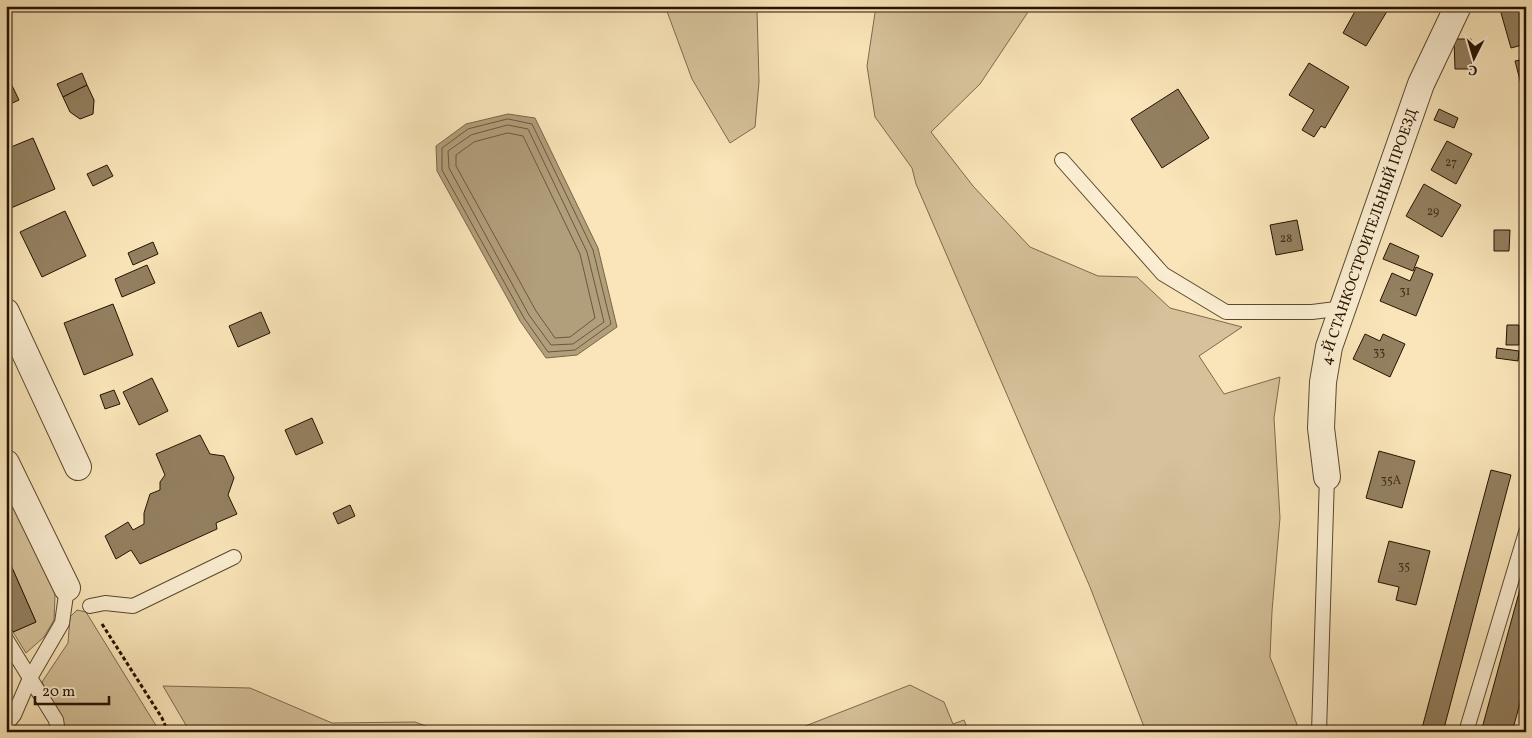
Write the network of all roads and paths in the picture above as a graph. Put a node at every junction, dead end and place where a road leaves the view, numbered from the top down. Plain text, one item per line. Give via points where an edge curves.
1 (1458, 6) edge
2 (1062, 160) dead end
3 (1344, 308) junction
4 (6, 312) edge
5 (6, 463) edge
6 (78, 467) dead end
7 (1327, 477) joint
8 (1526, 532) edge
9 (234, 557) dead end
10 (67, 588) joint
11 (90, 606) joint
12 (6, 639) edge
13 (30, 678) junction
14 (9, 717) edge
15 (58, 732) edge
16 (168, 732) edge
17 (1319, 732) edge
18 (1466, 732) edge

1 - 3 street, 4-Й СТАНКОСТРОИТЕЛЬНЫЙ ПРОЕЗД via 1421,84
2 - 3 lane via 1163,274 1226,312 1312,312
3 - 7 street, 4-Й СТАНКОСТРОИТЕЛЬНЫЙ ПРОЕЗД via 1329,347 1323,382 1321,428
4 - 6 street
5 - 10 street
7 - 17 lane
8 - 18 lane
9 - 11 lane via 133,606 105,603
10 - 13 lane via 62,623
11 - 16 path
12 - 13 lane
13 - 14 lane
13 - 15 lane via 56,720

